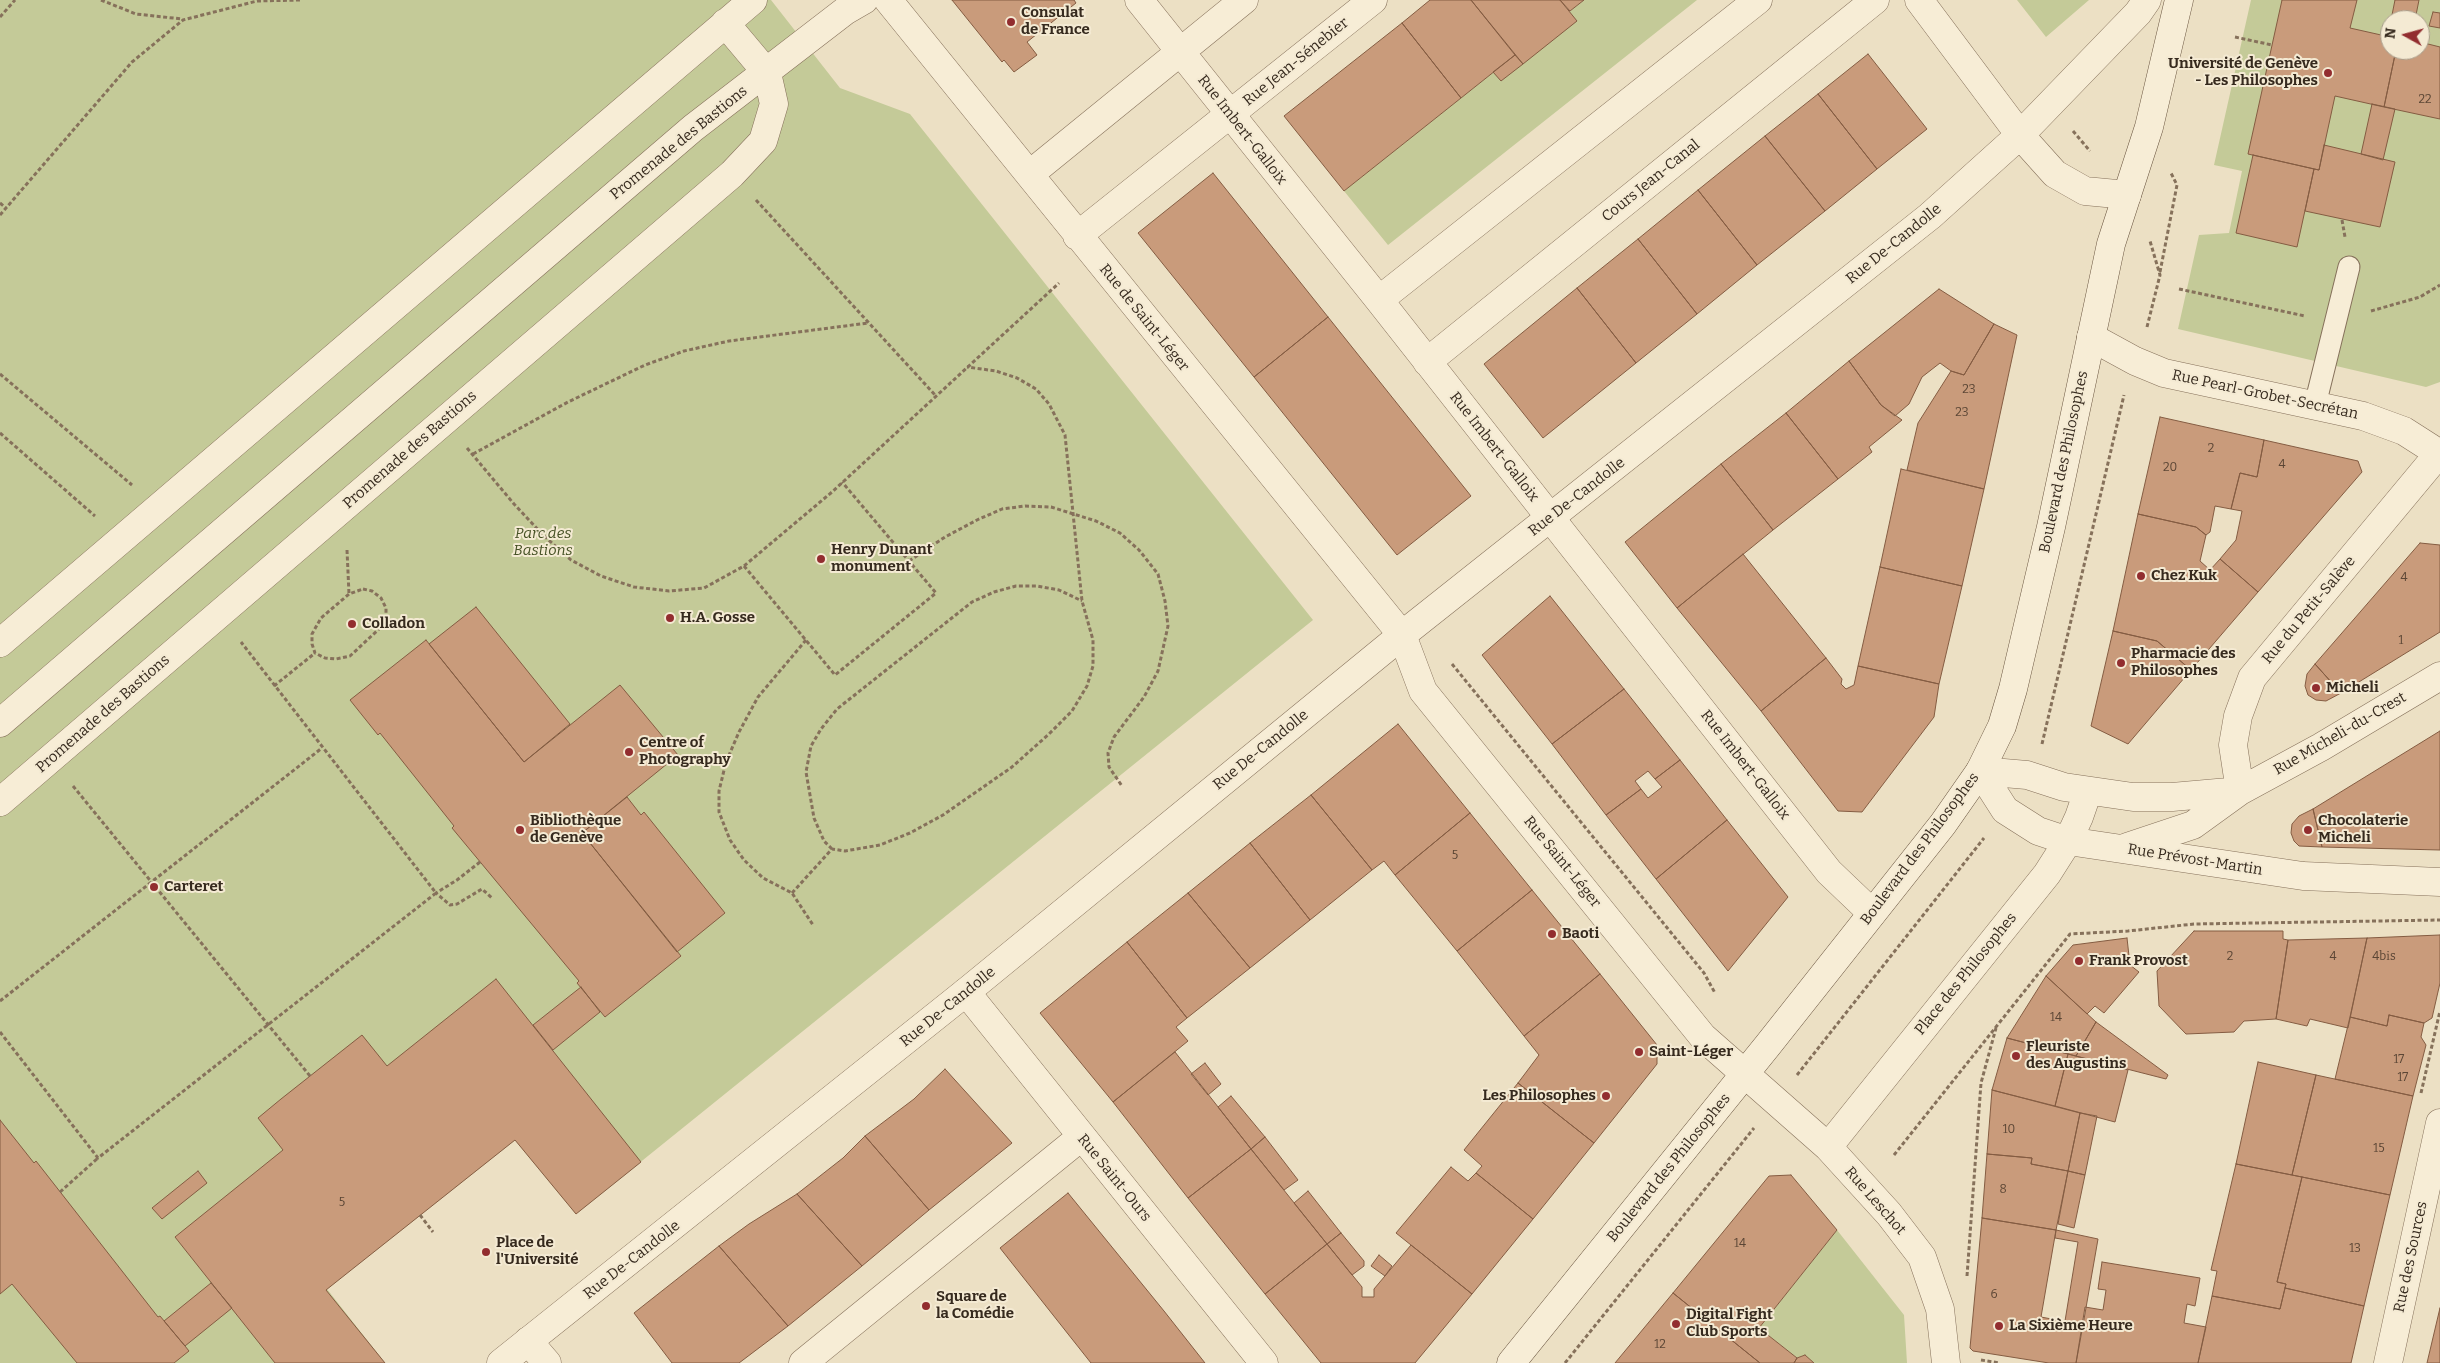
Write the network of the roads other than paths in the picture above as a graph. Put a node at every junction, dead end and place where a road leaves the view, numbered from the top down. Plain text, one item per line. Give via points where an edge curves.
1 (753, 0) edge
2 (864, 0) edge
3 (888, 0) edge
4 (1139, 0) edge
5 (1244, 0) edge
6 (1373, 0) edge
7 (1758, 0) edge
8 (1875, 0) edge
9 (1919, 0) edge
10 (2147, 0) edge
11 (2179, 0) edge
12 (725, 23) junction
13 (1180, 51) junction
14 (767, 72) junction
15 (1230, 116) junction
16 (2020, 135) junction
17 (1030, 174) junction
18 (2127, 195) junction
19 (1077, 236) junction
20 (2349, 267) dead end
21 (1379, 300) junction
22 (2091, 337) junction
23 (1427, 362) junction
24 (2315, 405) junction
25 (2440, 453) edge
26 (1550, 518) junction
27 (1402, 635) junction
28 (0, 643) edge
29 (2440, 676) edge
30 (0, 723) edge
31 (1980, 771) junction
32 (2088, 791) junction
33 (2240, 791) junction
34 (0, 802) edge
35 (2068, 841) junction
36 (2124, 848) junction
37 (2440, 882) edge
38 (1872, 913) junction
39 (966, 992) junction
40 (1746, 1073) junction
41 (2440, 1123) edge
42 (1081, 1137) junction
43 (1828, 1147) junction
44 (528, 1341) junction
45 (500, 1363) edge
46 (547, 1363) edge
47 (803, 1363) edge
48 (1264, 1363) edge
49 (1511, 1363) edge
50 (1946, 1363) edge
51 (2388, 1363) edge

1 - 12 street
2 - 14 street, Promenade des Bastions
3 - 17 street, Rue de Saint-Léger
4 - 13 street, Rue Imbert-Galloix
5 - 13 street
6 - 15 street, Rue Jean-Sénebier
7 - 21 street
8 - 23 street, Cours Jean-Canal
9 - 16 street
10 - 16 street
11 - 18 street, Boulevard des Philosophes via 2149,127
12 - 14 street, Promenade des Bastions
12 - 28 street
13 - 15 street, Rue Imbert-Galloix
13 - 17 street
14 - 30 street, Promenade des Bastions via 693,128
14 - 34 street, Promenade des Bastions via 774,104 763,141 732,174
15 - 19 street, Rue Jean-Sénebier
15 - 21 street, Rue Imbert-Galloix
16 - 18 street via 2055,174 2086,191
16 - 26 street, Rue De-Candolle via 1930,216
17 - 19 street, Rue de Saint-Léger
18 - 22 street, Boulevard des Philosophes via 2111,244
19 - 27 street, Rue de Saint-Léger
20 - 24 lane
21 - 23 street, Rue Imbert-Galloix
22 - 24 street, Rue Pearl-Grobet-Secrétan via 2164,373
22 - 31 street, Boulevard des Philosophes via 2013,690 2002,726
23 - 26 street, Rue Imbert-Galloix
24 - 25 street, Rue Pearl-Grobet-Secrétan via 2363,416 2404,431
25 - 33 street, Rue du Petit-Salève via 2252,678 2238,716 2232,746
26 - 27 street, Rue De-Candolle
26 - 38 street, Rue Imbert-Galloix via 1829,872
27 - 39 street, Rue De-Candolle
27 - 40 street, Rue Saint-Léger via 1423,691 1703,1037
29 - 33 street, Rue Micheli-du-Crest
31 - 32 street, Rue Micheli-du-Crest via 2027,775
31 - 35 street, Rue Prévost-Martin via 2006,810 2038,831
31 - 38 street, Boulevard des Philosophes
32 - 33 street, Rue Micheli-du-Crest via 2172,798
32 - 35 street, Place des Philosophes
33 - 36 street, Rue Micheli-du-Crest via 2193,825
35 - 36 street, Rue Prévost-Martin
35 - 43 street, Place des Philosophes via 2036,888
36 - 37 street, Rue Prévost-Martin via 2303,876
38 - 40 street, Boulevard des Philosophes
39 - 42 street, Rue Saint-Ours
39 - 44 street, Rue De-Candolle
40 - 43 street, Rue Leschot
40 - 49 street, Boulevard des Philosophes
41 - 51 street, Rue des Sources
42 - 47 street
42 - 48 street, Rue Saint-Ours
43 - 50 street, Rue Leschot via 1889,1214 1922,1257 1940,1309
44 - 45 street, Rue De-Candolle
44 - 46 street

